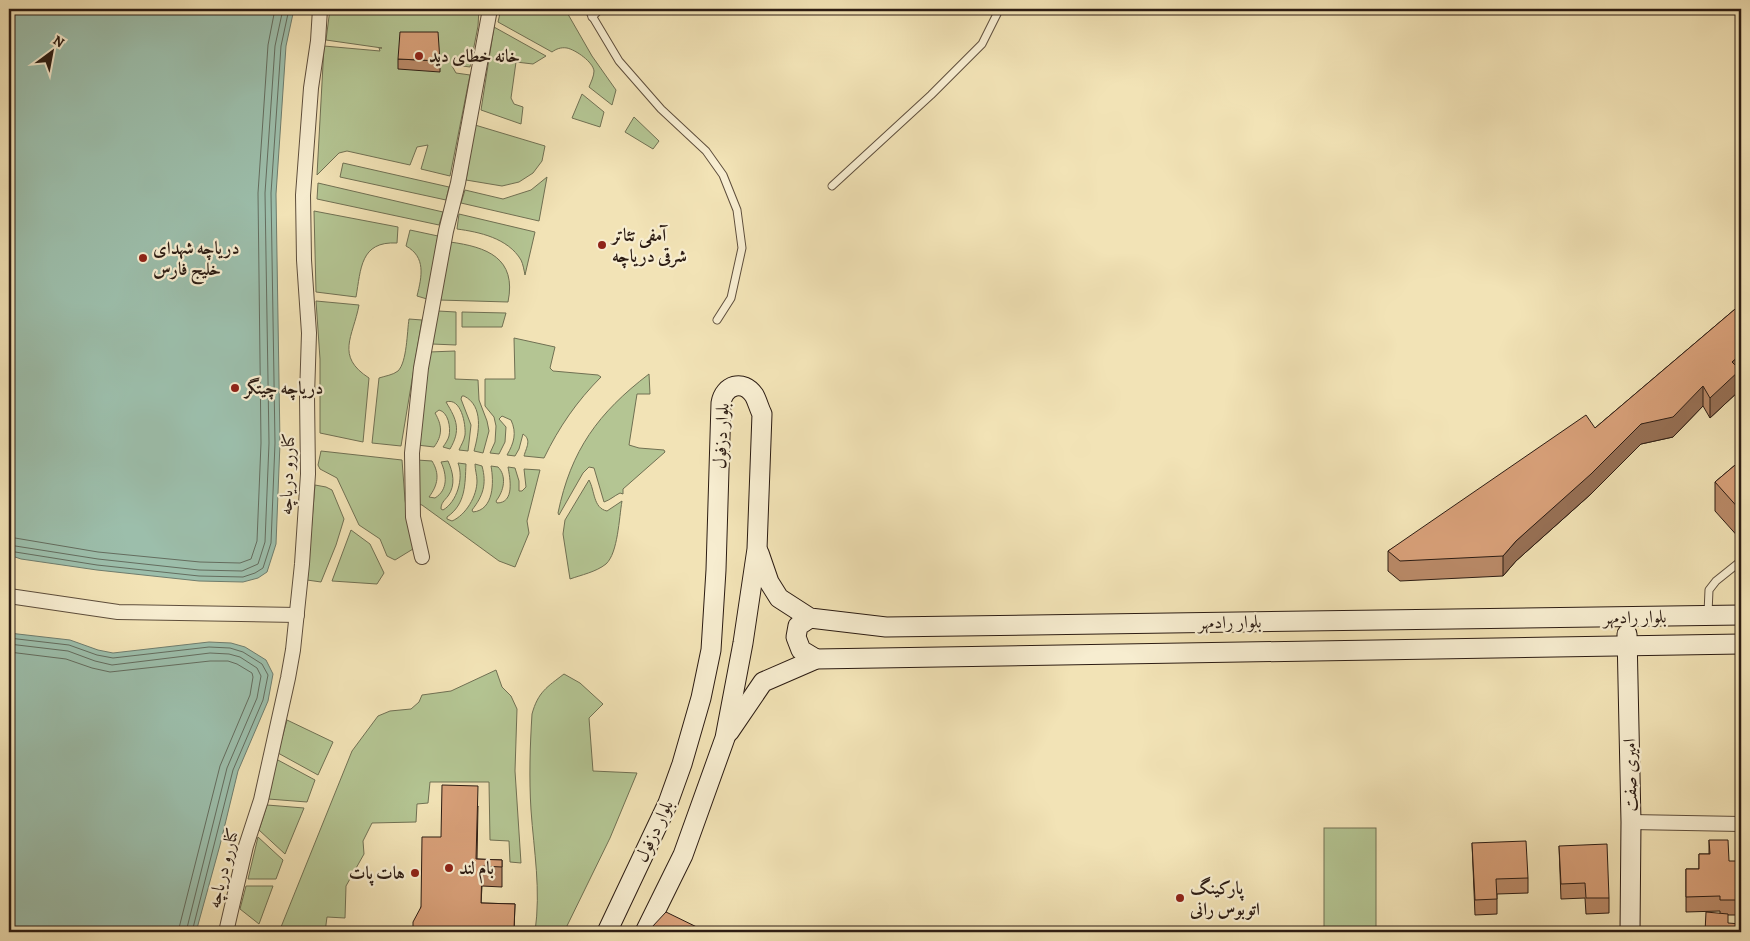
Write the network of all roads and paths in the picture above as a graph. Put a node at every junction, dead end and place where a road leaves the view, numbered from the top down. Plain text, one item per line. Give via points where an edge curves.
1 (320, 9) edge
2 (490, 9) edge
3 (588, 9) edge
4 (600, 9) edge
5 (998, 9) edge
6 (592, 17) junction
7 (832, 186) dead end
8 (717, 320) dead end
9 (758, 549) junction
10 (422, 557) dead end
11 (1741, 561) edge
12 (9, 596) edge
13 (297, 615) junction
14 (1741, 615) edge
15 (1708, 616) junction
16 (810, 618) junction
17 (1626, 618) junction
18 (1741, 644) edge
19 (1628, 645) junction
20 (816, 659) junction
21 (725, 738) junction
22 (1631, 822) junction
23 (1741, 824) edge
24 (226, 932) edge
25 (606, 932) edge
26 (645, 932) edge
27 (1630, 932) edge

1 - 13 street, کناررو دریاچه via 303,195 309,333 308,474
2 - 10 street via 421,368 412,453 413,517
3 - 6 lane
4 - 6 lane
5 - 7 lane via 982,44
6 - 8 lane via 619,61 661,109 706,151 723,175 737,210 742,248 731,298
9 - 16 street, بلوار رادمهر via 769,582 779,598
9 - 21 street, بلوار دزفول
9 - 25 street, بلوار دزفول via 762,414 753,394 736,386 722,395 721,403 712,650 701,698 668,803
11 - 15 lane via 1709,590
12 - 13 street via 118,612
13 - 24 street, کناررو دریاچه via 288,678 261,800 246,846
14 - 15 street, بلوار رادمهر
15 - 17 street, بلوار رادمهر
16 - 17 street, بلوار رادمهر via 886,627
16 - 20 street via 798,626 796,637 801,650
17 - 19 street, امیری صفت
18 - 19 street, بلوار رادمهر
19 - 20 street, بلوار رادمهر
19 - 22 street, امیری صفت
20 - 21 street via 763,682
21 - 26 street, بلوار دزفول via 683,855
22 - 23 street
22 - 27 street, امیری صفت

